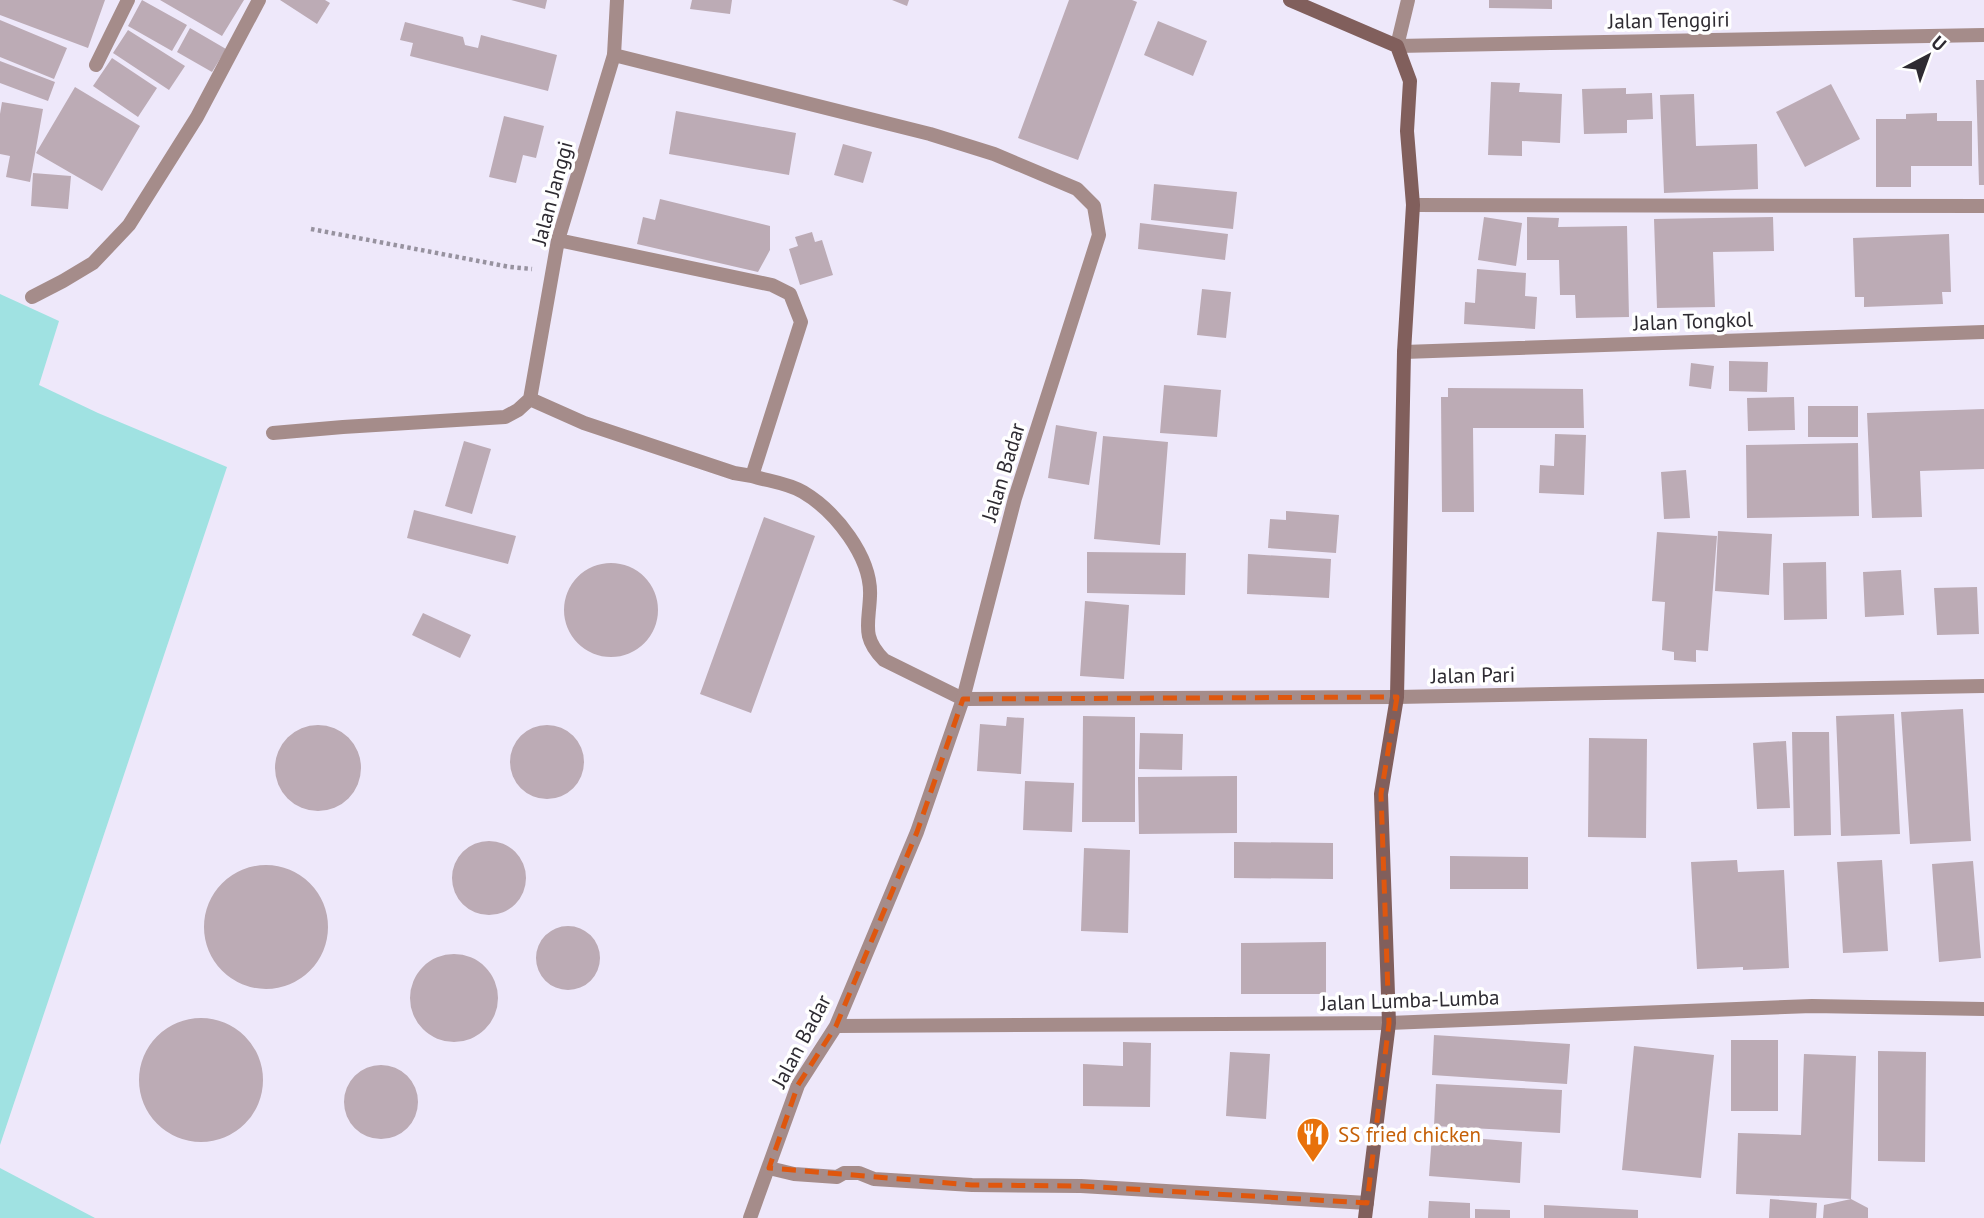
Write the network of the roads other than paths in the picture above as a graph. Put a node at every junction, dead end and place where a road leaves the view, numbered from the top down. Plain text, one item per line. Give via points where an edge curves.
1 (128, 0) edge
2 (259, 0) edge
3 (617, 0) edge
4 (1290, 0) edge
5 (1408, 0) edge
6 (1984, 35) edge
7 (1397, 46) junction
8 (614, 55) junction
9 (96, 65) dead end
10 (1413, 205) junction
11 (1984, 206) edge
12 (558, 240) junction
13 (32, 297) dead end
14 (1984, 332) edge
15 (1404, 352) junction
16 (530, 399) junction
17 (273, 433) dead end
18 (752, 477) junction
19 (1984, 686) edge
20 (1397, 697) junction
21 (963, 699) junction
22 (1984, 1009) edge
23 (1390, 1023) junction
24 (836, 1026) junction
25 (769, 1168) junction
26 (1366, 1211) edge
27 (750, 1218) edge

1 - 9 street
2 - 13 street via 197,117 129,225 93,263
3 - 8 street, Jalan Janggi
4 - 7 main road
5 - 7 street
6 - 7 street, Jalan Tenggiri
7 - 10 main road via 1410,81 1407,131
8 - 12 street, Jalan Janggi
8 - 21 street, Jalan Badar via 994,154 1077,189 1094,206 1099,235 1015,498
10 - 11 street
10 - 15 main road
12 - 16 street, Jalan Janggi
12 - 18 street via 772,285 790,294 801,322
14 - 15 street, Jalan Tongkol
15 - 20 main road
16 - 17 street via 505,417
16 - 18 street via 584,423
18 - 21 street via 793,487 827,509 852,539 866,569 871,593 868,636 876,652
19 - 20 street, Jalan Pari
20 - 21 street, Jalan Pari
20 - 23 main road via 1381,794
21 - 24 street, Jalan Badar via 917,832
22 - 23 street, Jalan Lumba-Lumba via 1812,1006
23 - 24 street, Jalan Lumba-Lumba
23 - 26 main road
24 - 25 street, Jalan Badar via 798,1086
25 - 26 street via 794,1174 837,1177 859,1173 874,1179 944,1184 1081,1186
25 - 27 street, Jalan Badar

